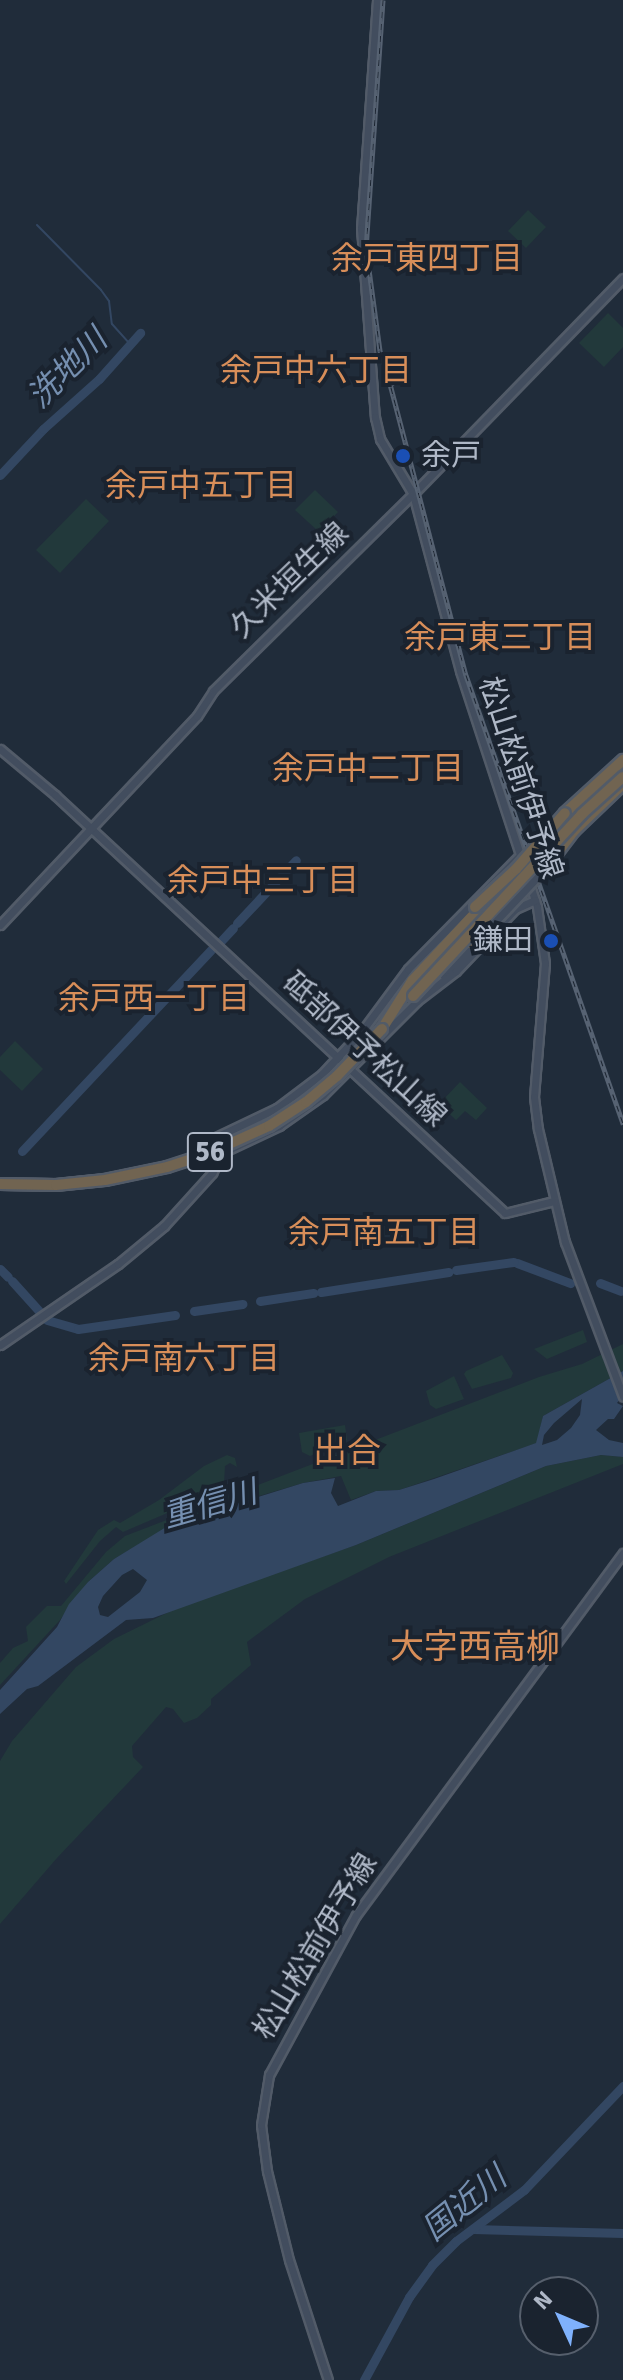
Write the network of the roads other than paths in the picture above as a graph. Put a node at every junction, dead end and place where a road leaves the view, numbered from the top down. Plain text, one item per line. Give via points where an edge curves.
1 (377, 0) edge
2 (623, 278) edge
3 (413, 494) junction
4 (0, 749) edge
5 (623, 760) edge
6 (623, 777) edge
7 (623, 784) edge
8 (90, 829) junction
9 (569, 837) junction
10 (521, 854) junction
11 (516, 869) junction
12 (545, 869) joint
13 (484, 888) junction
14 (535, 900) junction
15 (477, 905) junction
16 (515, 909) junction
17 (462, 912) junction
18 (494, 922) junction
19 (0, 925) edge
20 (488, 937) junction
21 (415, 998) junction
22 (379, 1011) junction
23 (382, 1029) junction
24 (336, 1059) junction
25 (351, 1069) junction
26 (215, 1156) junction
27 (0, 1184) edge
28 (554, 1201) junction
29 (0, 1345) edge
30 (623, 1396) edge
31 (623, 1553) edge
32 (328, 2380) edge

1 - 3 main road, 松山松前伊予線 via 361,228 368,357 380,439
2 - 3 main road, 久米垣生線
3 - 8 main road, 久米垣生線 via 213,691 197,716
3 - 10 main road, 松山松前伊予線 via 460,671
4 - 8 main road, 砥部伊予松山線
5 - 11 highway, 56, bridge via 565,813
6 - 21 highway, 56, bridge via 582,814
7 - 9 highway, 56, bridge
8 - 19 main road, 久米垣生線
8 - 24 main road, 砥部伊予松山線
9 - 12 highway, 56
9 - 21 highway, 56, bridge
10 - 13 main road
10 - 14 main road, 松山松前伊予線
11 - 15 highway, 56, bridge
11 - 23 highway, 56, bridge via 412,981
12 - 18 main road, bridge
13 - 15 main road
13 - 17 main road
14 - 16 main road
14 - 28 main road, 松山松前伊予線 via 545,963 534,1097
15 - 17 main road
15 - 18 main road
15 - 22 main road
16 - 18 main road
16 - 20 main road
17 - 22 main road via 408,969
18 - 20 main road
18 - 21 main road
20 - 21 main road via 451,976
21 - 23 highway, 56
21 - 25 main road
22 - 24 main road
23 - 27 highway, 56, bridge via 306,1102 269,1126 207,1154 105,1180
24 - 25 main road, 砥部伊予松山線
24 - 26 main road via 277,1108 212,1139
25 - 26 main road via 279,1126
25 - 28 main road, 砥部伊予松山線 via 505,1213
26 - 29 main road via 206,1181 139,1248
28 - 30 main road
31 - 32 main road, 松山松前伊予線 via 361,1907 269,2075 261,2125 267,2171

